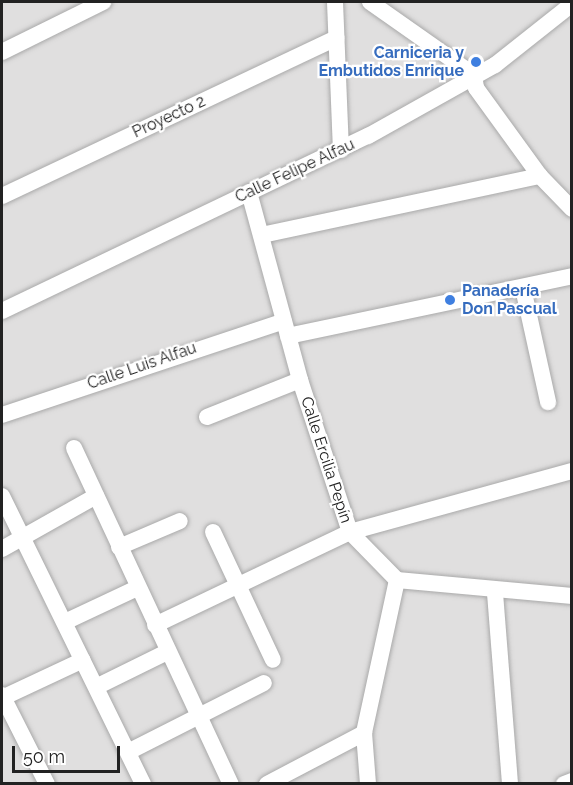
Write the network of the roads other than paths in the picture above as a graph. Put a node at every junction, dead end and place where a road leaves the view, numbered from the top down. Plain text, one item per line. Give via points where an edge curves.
1 (103, 2) edge
2 (335, 2) edge
3 (370, 2) edge
4 (569, 4) edge
5 (337, 38) junction
6 (2, 52) edge
7 (474, 75) junction
8 (341, 150) junction
9 (540, 176) junction
10 (249, 192) junction
11 (2, 196) edge
12 (572, 208) edge
13 (262, 235) junction
14 (572, 276) edge
15 (523, 288) junction
16 (2, 311) edge
17 (286, 328) junction
18 (300, 380) junction
19 (548, 402) dead end
20 (2, 415) edge
21 (207, 417) dead end
22 (74, 448) dead end
23 (572, 471) edge
24 (2, 496) edge
25 (96, 496) junction
26 (180, 521) dead end
27 (213, 532) dead end
28 (350, 532) junction
29 (22, 537) junction
30 (119, 547) junction
31 (2, 549) edge
32 (397, 580) junction
33 (239, 585) junction
34 (137, 588) junction
35 (495, 593) junction
36 (572, 596) edge
37 (67, 621) junction
38 (155, 625) junction
39 (167, 652) junction
40 (83, 660) junction
41 (273, 660) dead end
42 (264, 683) dead end
43 (98, 687) junction
44 (2, 697) edge
45 (202, 716) junction
46 (364, 733) junction
47 (130, 751) junction
48 (572, 781) edge
49 (47, 783) edge
50 (142, 783) edge
51 (231, 783) edge
52 (267, 783) edge
53 (368, 783) edge
54 (510, 783) edge
55 (564, 783) edge

1 - 6 street
2 - 5 street
3 - 7 street
4 - 7 street, Calle Felipe Alfau via 495,66
5 - 8 street
5 - 11 street, Proyecto 2
7 - 8 street, Calle Felipe Alfau
7 - 9 street via 476,88
8 - 10 street, Calle Felipe Alfau
9 - 12 street
9 - 13 street
10 - 13 street, Calle Ercilia Pepín
10 - 16 street, Calle Felipe Alfau
13 - 17 street, Calle Ercilia Pepín
14 - 15 street, Calle Luis Alfau
15 - 17 street, Calle Luis Alfau
15 - 19 street
17 - 18 street, Calle Ercilia Pepín
17 - 20 street, Calle Luis Alfau
18 - 21 street
18 - 28 street, Calle Ercilia Pepín
22 - 25 street
23 - 28 street
24 - 29 street
25 - 29 street
25 - 30 street
26 - 30 street
27 - 33 street
28 - 32 street, Calle Ercilia Pepín
28 - 33 street
29 - 31 street
29 - 37 street
30 - 34 street
32 - 35 street
32 - 46 street
33 - 38 street
33 - 41 street
34 - 37 street
34 - 38 street
35 - 36 street
35 - 54 street
37 - 40 street
38 - 39 street
39 - 43 street
39 - 45 street
40 - 43 street
40 - 44 street
42 - 45 street
43 - 47 street
44 - 49 street
45 - 47 street
45 - 51 street
46 - 52 street
46 - 53 street
47 - 50 street
48 - 55 street

